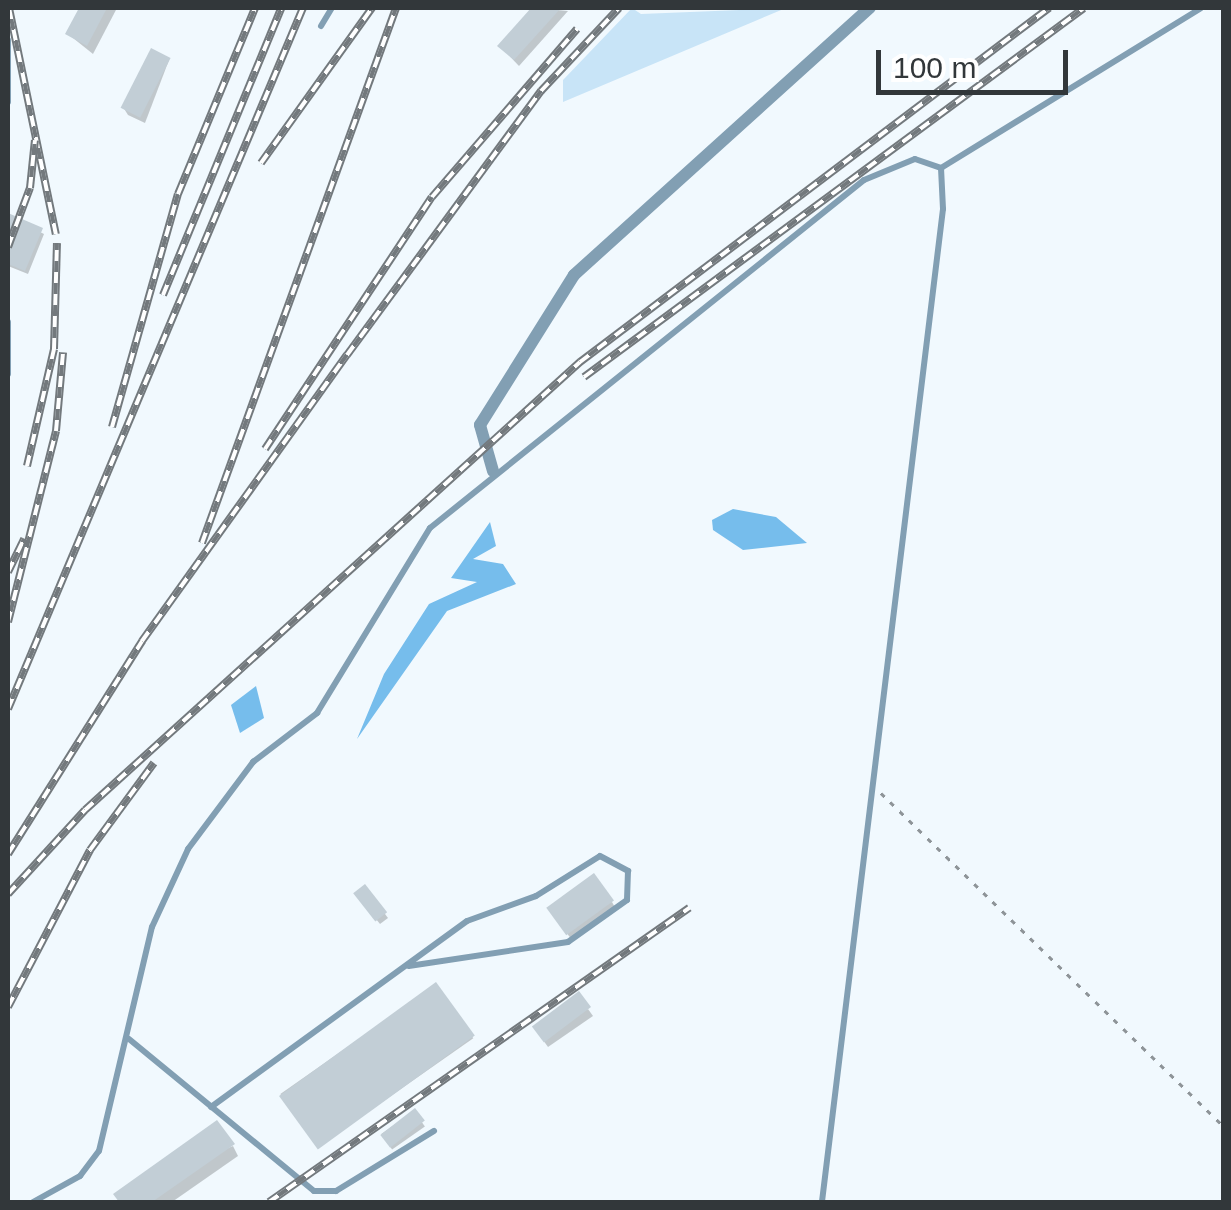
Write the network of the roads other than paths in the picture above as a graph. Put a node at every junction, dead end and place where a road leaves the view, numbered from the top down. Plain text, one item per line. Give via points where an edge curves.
1 (332, 8) edge
2 (870, 8) edge
3 (1201, 8) edge
4 (320, 26) dead end
5 (8, 40) edge
6 (8, 102) edge
7 (941, 168) junction
8 (8, 322) edge
9 (8, 374) edge
10 (493, 470) junction
11 (409, 966) junction
12 (129, 1039) junction
13 (211, 1107) junction
14 (434, 1131) dead end
15 (33, 1202) edge
16 (822, 1202) edge

1 - 4 lane
2 - 10 street via 574,275 480,425
3 - 7 lane via 1005,121
5 - 6 lane
7 - 10 lane via 899,161 864,180
7 - 16 lane
8 - 9 lane
10 - 12 lane via 416,547 317,713 253,762 201,828 152,927
11 - 11 lane via 467,922 536,896 592,860 616,858 628,871 628,900 568,942
11 - 13 lane
12 - 13 lane
12 - 15 lane via 92,1165
13 - 14 lane via 325,1194

